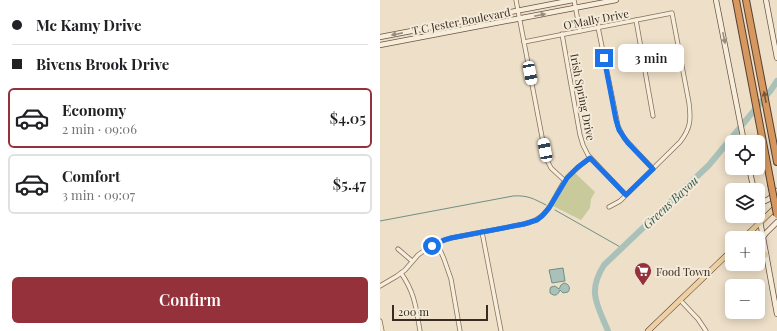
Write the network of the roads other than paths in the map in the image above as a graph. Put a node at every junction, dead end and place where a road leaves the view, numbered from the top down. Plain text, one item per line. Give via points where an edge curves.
1 (516, 0) edge
2 (574, 0) edge
3 (616, 0) edge
4 (716, 0) edge
5 (736, 0) edge
6 (746, 0) edge
7 (766, 0) edge
8 (576, 8) junction
9 (518, 11) junction
10 (520, 19) junction
11 (636, 20) junction
12 (430, 27) junction
13 (598, 27) junction
14 (580, 31) junction
15 (562, 34) junction
16 (431, 36) junction
17 (380, 37) edge
18 (524, 42) junction
19 (380, 45) edge
20 (777, 58) edge
21 (653, 116) dead end
22 (743, 135) edge
23 (590, 158) junction
24 (777, 162) edge
25 (653, 169) junction
26 (565, 181) junction
27 (777, 191) edge
28 (626, 195) junction
29 (765, 201) edge
30 (777, 206) edge
31 (609, 207) dead end
32 (777, 215) edge
33 (765, 217) edge
34 (777, 222) edge
35 (759, 223) edge
36 (751, 231) edge
37 (482, 232) junction
38 (765, 234) edge
39 (437, 243) junction
40 (398, 249) dead end
41 (765, 249) edge
42 (766, 255) joint
43 (725, 257) edge
44 (412, 262) junction
45 (401, 273) junction
46 (380, 286) edge
47 (680, 300) junction
48 (777, 314) edge
49 (380, 321) edge
50 (382, 331) edge
51 (420, 331) edge
52 (460, 331) edge
53 (501, 331) edge
54 (648, 331) edge
55 (706, 331) edge

1 - 9 street
2 - 8 street
2 - 9 main road, T C Jester Boulevard
3 - 8 main road, T C Jester Boulevard
4 -> 22 main road
5 - 32 highway, bridge
24 -> 6 highway
7 - 20 main road
10 -> 8 main road, T C Jester Boulevard
8 - 14 street
9 - 10 street
9 - 12 main road, T C Jester Boulevard
10 - 16 main road, T C Jester Boulevard
10 - 18 street
11 - 13 street, O'Mally Drive
11 - 21 street
11 - 25 street, O'Mally Drive via 672,13 689,102 690,115 686,134
12 - 16 main road
12 -> 17 main road, T C Jester Boulevard
13 - 14 street, O'Mally Drive
13 - 25 street via 621,134
14 - 15 street, O'Mally Drive
15 - 18 street, O'Mally Drive
15 - 23 street, Irish Spring Drive via 580,135
16 - 19 main road, T C Jester Boulevard
18 - 26 street via 546,158 551,168
23 - 26 street
23 - 28 street, Irish Spring Drive
25 - 28 street
26 - 37 street via 549,208 537,220
27 - 29 main road
28 - 31 street
30 - 33 main road
34 - 38 main road
35 - 36 main road
37 - 39 street
37 - 53 street
39 - 44 street
39 - 52 street via 447,267
40 - 44 street
41 - 42 main road
42 - 48 main road
43 - 47 main road
44 - 45 street
45 - 46 street
45 - 51 street via 414,298
47 - 54 main road
47 - 55 street via 697,317
49 - 50 street

